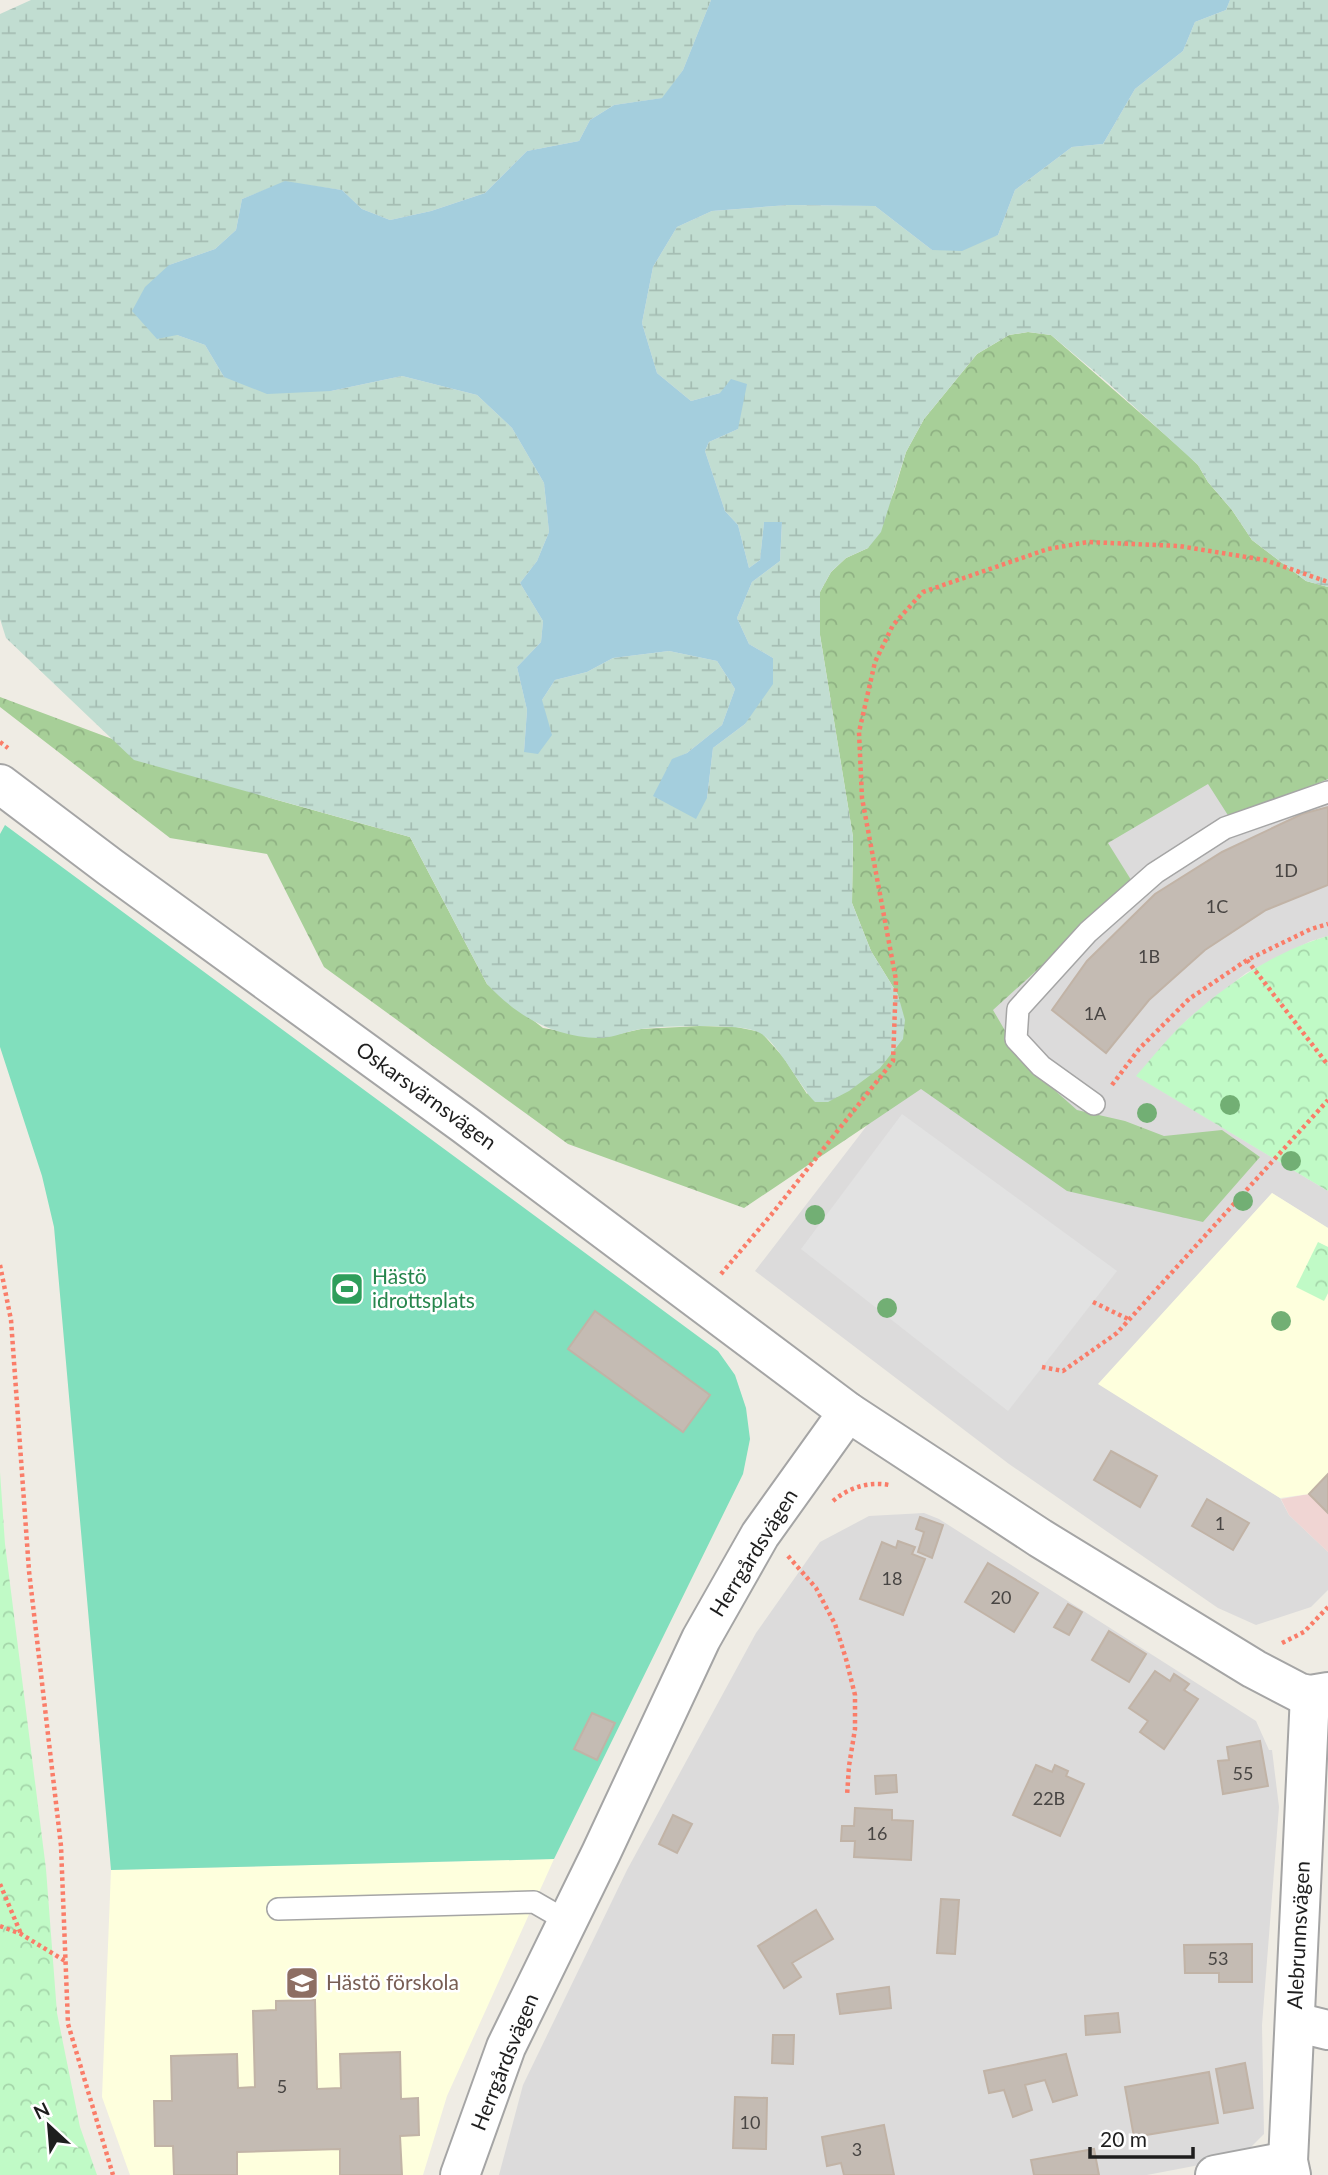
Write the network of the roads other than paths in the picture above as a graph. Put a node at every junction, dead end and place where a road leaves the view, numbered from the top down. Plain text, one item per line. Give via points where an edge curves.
1 (0, 784) edge
2 (1328, 792) edge
3 (1094, 1104) road end
4 (848, 1412) junction
5 (1319, 1694) edge
6 (278, 1909) dead end
7 (567, 1921) junction
8 (1312, 2026) edge
9 (1289, 2168) edge
10 (460, 2175) edge
11 (1215, 2175) edge

1 - 4 street, Oskarsvärnsvägen
2 - 3 lane via 1226,828 1155,873 1088,932 1018,1009 1016,1039 1041,1066
4 - 5 street via 1040,1538 1254,1669 1300,1693
4 - 7 street, Herrgårdsvägen via 760,1535 701,1639
5 - 8 street, Alebrunnsvägen
6 - 7 lane via 534,1902
7 - 10 street, Herrgårdsvägen via 506,2048
8 - 9 street, Alebrunnsvägen
9 - 11 street

